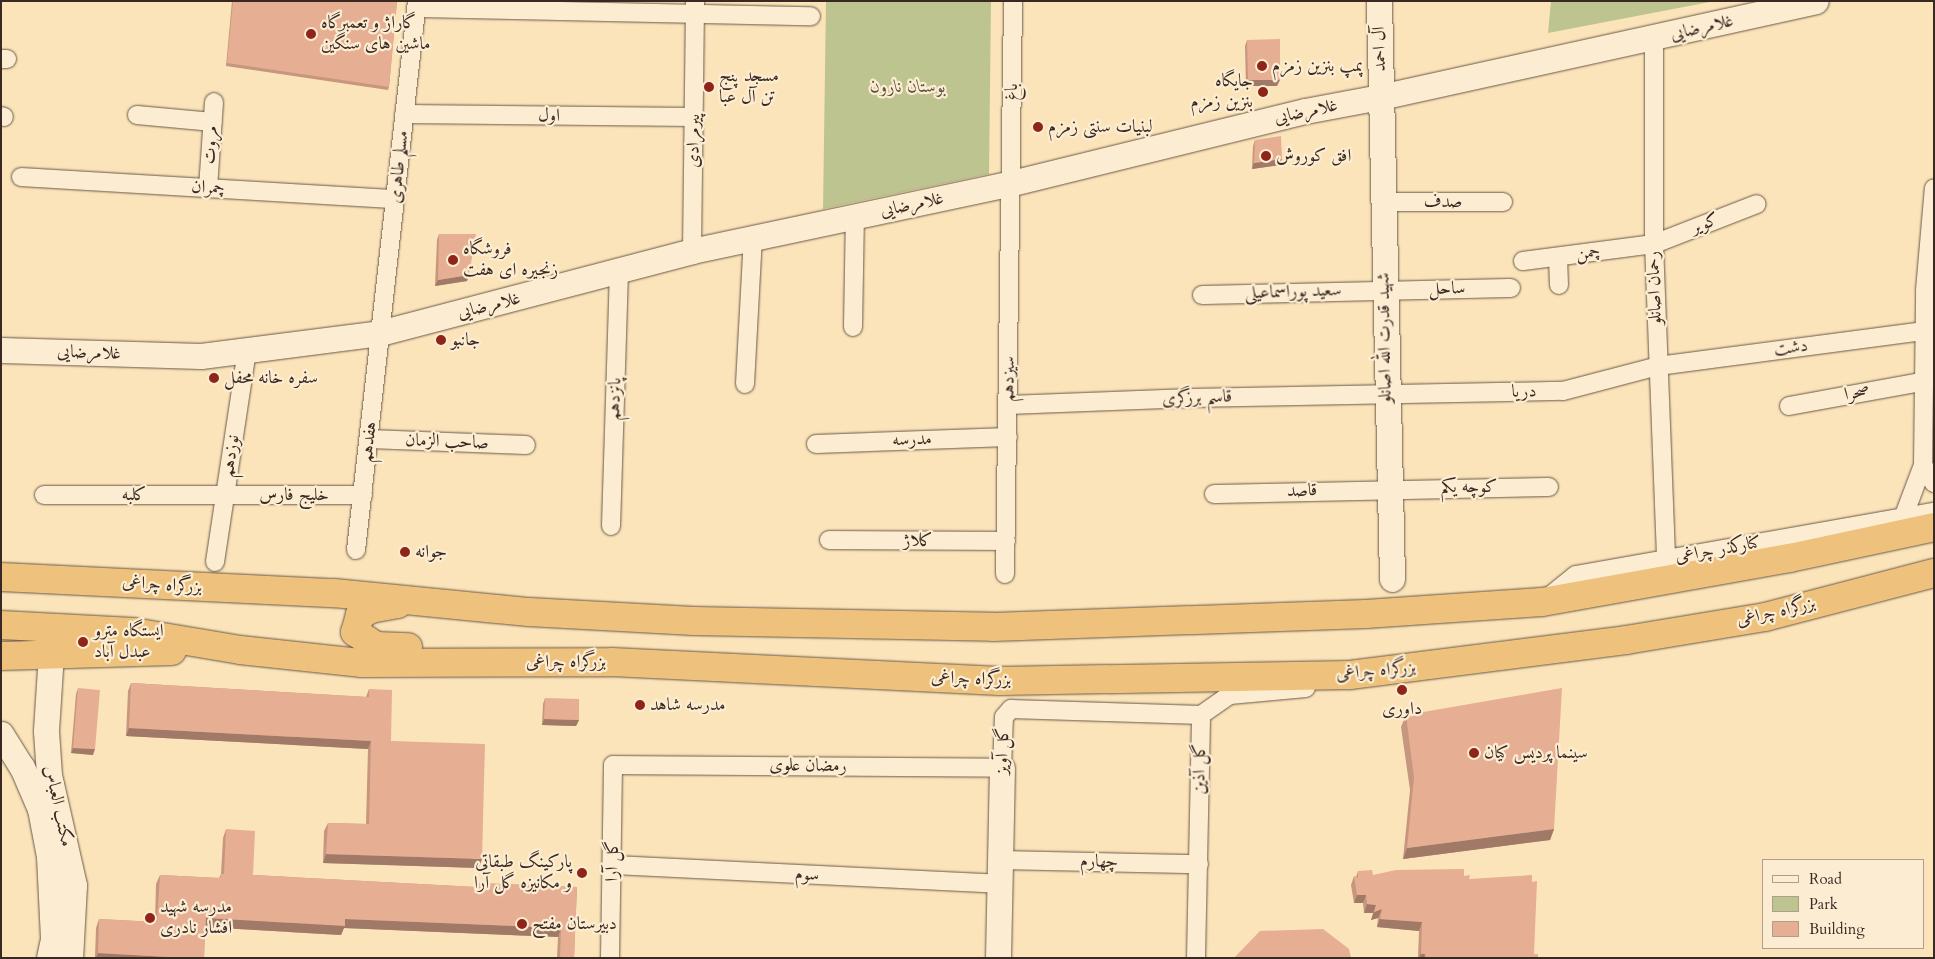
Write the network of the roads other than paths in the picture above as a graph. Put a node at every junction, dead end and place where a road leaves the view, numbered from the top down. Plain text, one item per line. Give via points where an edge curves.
1 (1013, 1) edge
2 (1379, 1) edge
3 (1816, 1) edge
4 (416, 5) edge
5 (695, 8) edge
6 (811, 16) dead end
7 (1654, 39) junction
8 (1380, 97) junction
9 (214, 102) dead end
10 (404, 114) junction
11 (137, 115) dead end
12 (694, 117) junction
13 (213, 122) junction
14 (21, 177) dead end
15 (1012, 183) junction
16 (208, 188) junction
17 (1934, 188) edge
18 (395, 199) junction
19 (1382, 202) junction
20 (1503, 202) dead end
21 (1757, 204) dead end
22 (855, 217) junction
23 (753, 238) junction
24 (1654, 244) junction
25 (692, 251) junction
26 (1558, 257) junction
27 (1523, 261) dead end
28 (619, 272) junction
29 (1930, 276) edge
30 (1559, 285) dead end
31 (1511, 288) dead end
32 (1384, 289) junction
33 (1202, 295) dead end
34 (853, 328) dead end
35 (1925, 331) junction
36 (380, 333) junction
37 (1, 350) edge
38 (247, 350) junction
39 (1929, 351) edge
40 (1658, 366) junction
41 (1926, 381) junction
42 (745, 384) dead end
43 (1386, 395) junction
44 (1008, 405) junction
45 (1789, 406) dead end
46 (1008, 437) junction
47 (369, 439) junction
48 (816, 444) dead end
49 (526, 445) dead end
50 (1923, 465) junction
51 (1934, 483) edge
52 (1549, 487) dead end
53 (1389, 488) junction
54 (1214, 494) dead end
55 (44, 495) dead end
56 (363, 495) junction
57 (225, 496) junction
58 (1934, 512) edge
59 (1903, 518) junction
60 (611, 526) dead end
61 (1934, 527) edge
62 (829, 540) dead end
63 (1006, 541) junction
64 (356, 550) dead end
65 (1666, 558) junction
66 (215, 562) dead end
67 (1934, 573) edge
68 (1005, 574) dead end
69 (1, 577) edge
70 (1392, 579) dead end
71 (424, 600) junction
72 (1542, 602) junction
73 (1, 625) edge
74 (240, 650) junction
75 (51, 653) junction
76 (1, 656) edge
77 (517, 662) junction
78 (1340, 680) junction
79 (1201, 715) junction
80 (1, 734) edge
81 (613, 764) joint
82 (1002, 768) junction
83 (1000, 860) junction
84 (1199, 864) junction
85 (614, 865) junction
86 (999, 884) junction
87 (49, 958) edge
88 (70, 958) edge
89 (610, 958) edge
90 (998, 958) edge
91 (1196, 958) edge

1 - 15 street, باغ
2 - 8 main road, آل احمد
3 - 7 main road, غلامرضایی
4 - 5 street
4 - 10 street, مسلم طاهری
5 - 6 street
5 - 12 street, پیرمرادی
7 - 8 main road, غلامرضایی
7 - 24 street, رحمان اصانلو
8 - 15 main road, غلامرضایی via 1286,115
8 - 19 main road, شهید قدرت الله اصانلو
9 - 13 street, مروت
10 - 12 street, اول
10 - 18 street, مسلم طاهری
11 - 13 street
12 - 25 street, پیرمرادی
13 - 16 street, مروت
14 - 16 street, چمران
15 - 22 main road, غلامرضایی
15 - 44 street, سیزدهم
16 - 18 street, چمران
17 - 29 street
18 - 36 street, مسلم طاهری
19 - 20 street, صدف
19 - 32 main road, شهید قدرت الله اصانلو
21 - 24 street, کویر
22 - 23 main road, غلامرضایی
22 - 34 street
23 - 25 main road, غلامرضایی
23 - 42 street
24 - 26 street, چمن
24 - 40 street, رحمان اصانلو
25 - 28 main road, غلامرضایی
26 - 27 street, چمن
26 - 30 street
28 - 36 main road, غلامرضایی
28 - 60 street, پانزدهم
29 - 35 street
31 - 32 street, ساحل
32 - 33 street, سعید پوراسماعیلی
32 - 43 main road, شهید قدرت الله اصانلو
35 - 39 street
35 - 40 street, دشت
36 - 38 main road, غلامرضایی
36 - 47 street, هفدهم
37 - 38 main road, غلامرضایی via 201,356
38 - 57 street, نوزدهم
39 - 41 street
40 - 43 street, دریا via 1563,391
40 - 65 street, رحمان اصانلو
41 - 45 street, صحرا
41 - 50 street
43 - 44 street, قاسم برزگری
43 - 53 main road, شهید قدرت الله اصانلو
44 - 46 street, سیزدهم
46 - 48 street, مدرسه
46 - 63 street, سیزدهم
47 - 49 street, صاحب الزمان
47 - 56 street, هفدهم
50 - 51 street
50 - 59 street
52 - 53 street, کوچه یکم
53 - 54 street, قاصد
53 - 70 main road, شهید قدرت الله اصانلو
55 - 57 street, کلبه
56 - 57 street, خلیج فارس
56 - 64 street, هفدهم
57 - 66 street, نوزدهم
58 - 59 street, کنارکذر چراغی
59 - 65 street, کنارکذر چراغی
61 - 72 highway, بزرگراه چراغی via 1790,558
62 - 63 street, کلاژ
63 - 68 street, سیزدهم
65 - 72 street, کنارکذر چراغی via 1576,574
67 - 78 highway, بزرگراه چراغی via 1765,616 1616,641
69 - 71 highway, بزرگراه چراغی
71 - 72 highway, بزرگراه چراغی via 529,612 694,621 993,626 1366,614
71 - 77 highway via 370,609 360,615 355,632 376,646 478,653
73 - 74 highway, بزرگراه چراغی via 133,632
74 - 75 highway
74 - 77 highway, بزرگراه چراغی via 362,663
75 - 76 highway
75 - 88 main road, مکتب العباس via 46,730 49,775 74,885
77 - 78 highway, بزرگراه چراغی via 612,662 1000,681
78 - 79 street via 1230,695
79 - 82 street, گل آویز via 1010,709 1004,717
79 - 84 street, گل آذین
80 - 87 main road, مکتب العباس via 22,767 40,809 49,856 53,939
81 - 82 street, رمضان علوی
81 - 85 street, گل آرا
82 - 83 main road, گل آویز
83 - 84 street, چهارم
83 - 86 main road, گل آویز
84 - 91 street, گل آذین
85 - 86 street, سوم
85 - 89 street, گل آرا
86 - 90 main road, گل آویز

